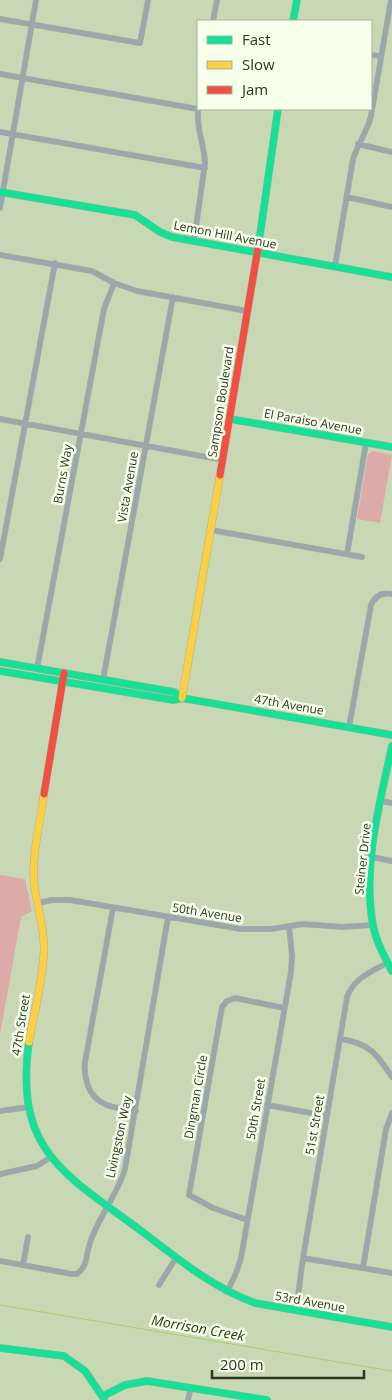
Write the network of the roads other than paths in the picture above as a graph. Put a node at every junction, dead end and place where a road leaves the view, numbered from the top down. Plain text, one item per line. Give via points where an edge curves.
1 (36, 0) edge
2 (148, 0) edge
3 (217, 0) edge
4 (297, 0) edge
5 (391, 0) edge
6 (0, 19) edge
7 (214, 20) edge
8 (293, 20) edge
9 (32, 25) junction
10 (372, 55) edge
11 (380, 56) junction
12 (0, 74) edge
13 (23, 78) junction
14 (197, 108) edge
15 (372, 108) edge
16 (198, 110) edge
17 (278, 110) edge
18 (372, 110) edge
19 (0, 132) edge
20 (13, 134) junction
21 (358, 144) junction
22 (392, 152) edge
23 (204, 168) junction
24 (1, 192) edge
25 (347, 198) junction
26 (392, 206) edge
27 (0, 208) edge
28 (194, 241) junction
29 (258, 252) junction
30 (0, 255) edge
31 (55, 263) junction
32 (335, 266) junction
33 (392, 276) edge
34 (114, 283) junction
35 (173, 297) junction
36 (247, 311) junction
37 (0, 419) edge
38 (230, 419) junction
39 (24, 424) junction
40 (81, 434) junction
41 (366, 443) junction
42 (146, 446) junction
43 (392, 448) edge
44 (223, 460) junction
45 (210, 530) junction
46 (347, 554) junction
47 (362, 556) dead end
48 (0, 559) edge
49 (392, 594) edge
50 (0, 662) edge
51 (0, 669) edge
52 (37, 669) junction
53 (64, 674) junction
54 (103, 680) junction
55 (62, 682) junction
56 (182, 698) junction
57 (349, 727) junction
58 (392, 735) edge
59 (392, 746) edge
60 (381, 801) junction
61 (392, 803) edge
62 (372, 858) junction
63 (392, 861) edge
64 (38, 903) junction
65 (113, 908) junction
66 (168, 917) junction
67 (373, 925) junction
68 (289, 926) junction
69 (387, 963) junction
70 (392, 972) edge
71 (284, 1008) junction
72 (341, 1038) junction
73 (392, 1077) edge
74 (266, 1105) junction
75 (29, 1107) junction
76 (0, 1111) edge
77 (136, 1112) junction
78 (392, 1113) edge
79 (327, 1116) junction
80 (51, 1157) junction
81 (0, 1174) edge
82 (107, 1206) junction
83 (247, 1220) junction
84 (28, 1237) dead end
85 (176, 1258) junction
86 (303, 1258) junction
87 (0, 1261) edge
88 (23, 1265) junction
89 (363, 1268) junction
90 (392, 1273) edge
91 (159, 1284) dead end
92 (227, 1292) junction
93 (296, 1311) junction
94 (392, 1326) edge
95 (0, 1348) edge
96 (191, 1387) junction
97 (104, 1398) edge
98 (188, 1400) edge
99 (267, 1400) edge

1 - 9 street
2 - 9 street via 140,43
3 - 7 street
4 - 8 street
5 - 11 street
6 - 9 street
9 - 13 street
10 - 11 street
11 - 15 street
12 - 13 street
13 - 14 street
13 - 20 street
16 - 23 street
17 - 29 street, Sampson Boulevard
18 - 21 street via 369,127
19 - 20 street
20 - 23 street
20 - 24 street
21 - 22 street
21 - 25 street
23 - 28 street
24 - 27 street
24 - 28 street, Lemon Hill Avenue via 134,215 160,232
25 - 26 street
25 - 32 street
28 - 29 street, Lemon Hill Avenue
29 - 32 street, Lemon Hill Avenue
29 - 36 street, Sampson Boulevard
30 - 31 street
31 - 34 street via 92,271
31 - 39 street
32 - 33 street, Lemon Hill Avenue
34 - 35 street
34 - 40 street, Burns Way via 104,309
35 - 36 street
35 - 42 street, Vista Avenue
36 - 38 street, Sampson Boulevard
37 - 39 street
38 - 41 street, El Paraiso Avenue
38 - 44 street, Sampson Boulevard
39 - 40 street
39 - 48 street
40 - 42 street
40 - 52 street, Burns Way
41 - 43 street, El Paraiso Avenue
41 - 46 street
42 - 44 street
42 - 54 street, Vista Avenue
44 - 45 street, Sampson Boulevard
45 - 46 street
45 - 56 street, Sampson Boulevard
46 - 47 street
49 - 57 street via 378,596 371,605
50 - 52 street, 47th Avenue
51 - 52 street via 32,672
51 - 55 street, 47th Avenue
52 - 53 street, 47th Avenue
53 - 54 street, 47th Avenue
53 - 55 street, 47th Street
54 - 56 street, 47th Avenue via 174,692
55 - 56 street, 47th Avenue via 173,700
55 - 64 street, 47th Street via 35,853
56 - 57 street, 47th Avenue
57 - 58 street, 47th Avenue
59 - 60 street, Steiner Drive
60 - 61 street
60 - 62 street, Steiner Drive
62 - 63 street
62 - 67 street, Steiner Drive
64 - 65 street, 50th Avenue via 62,900
64 - 75 street, 47th Street via 44,952 26,1064
65 - 66 street, 50th Avenue
65 - 77 street via 85,1072 91,1094 98,1101
66 - 68 street, 50th Avenue via 241,929
66 - 77 street, Livingston Way
67 - 68 street, 50th Avenue
67 - 69 street, Steiner Drive
68 - 71 street, 50th Street via 292,966
69 - 70 street, Steiner Drive
69 - 72 street, 51st Street via 352,987 346,1002
71 - 74 street, 50th Street
71 - 83 street, Dingman Circle via 235,998 227,1000 222,1007 189,1194 214,1208
72 - 73 street via 373,1051
72 - 79 street, 51st Street
74 - 79 street
74 - 83 street, 50th Street
75 - 76 street
75 - 80 street, 47th Street via 36,1130
77 - 82 street, Livingston Way via 123,1175
78 - 89 street via 386,1129
79 - 86 street, 51st Street
80 - 81 street via 37,1166
80 - 82 street, 47th Street via 66,1174
82 - 85 street, 47th Street
82 - 88 street, Livingston Way via 85,1266 77,1274
83 - 92 street, 50th Street via 239,1265
84 - 88 street
85 - 91 street
85 - 92 street, 47th Street
86 - 89 street
86 - 93 street, 51st Street
87 - 88 street, Livingston Way
89 - 90 street
92 - 93 street, 53rd Avenue via 255,1303
93 - 94 street, 53rd Avenue
95 - 97 street via 64,1356 85,1371
96 - 97 street via 142,1381 120,1387
96 - 98 street
96 - 99 street

